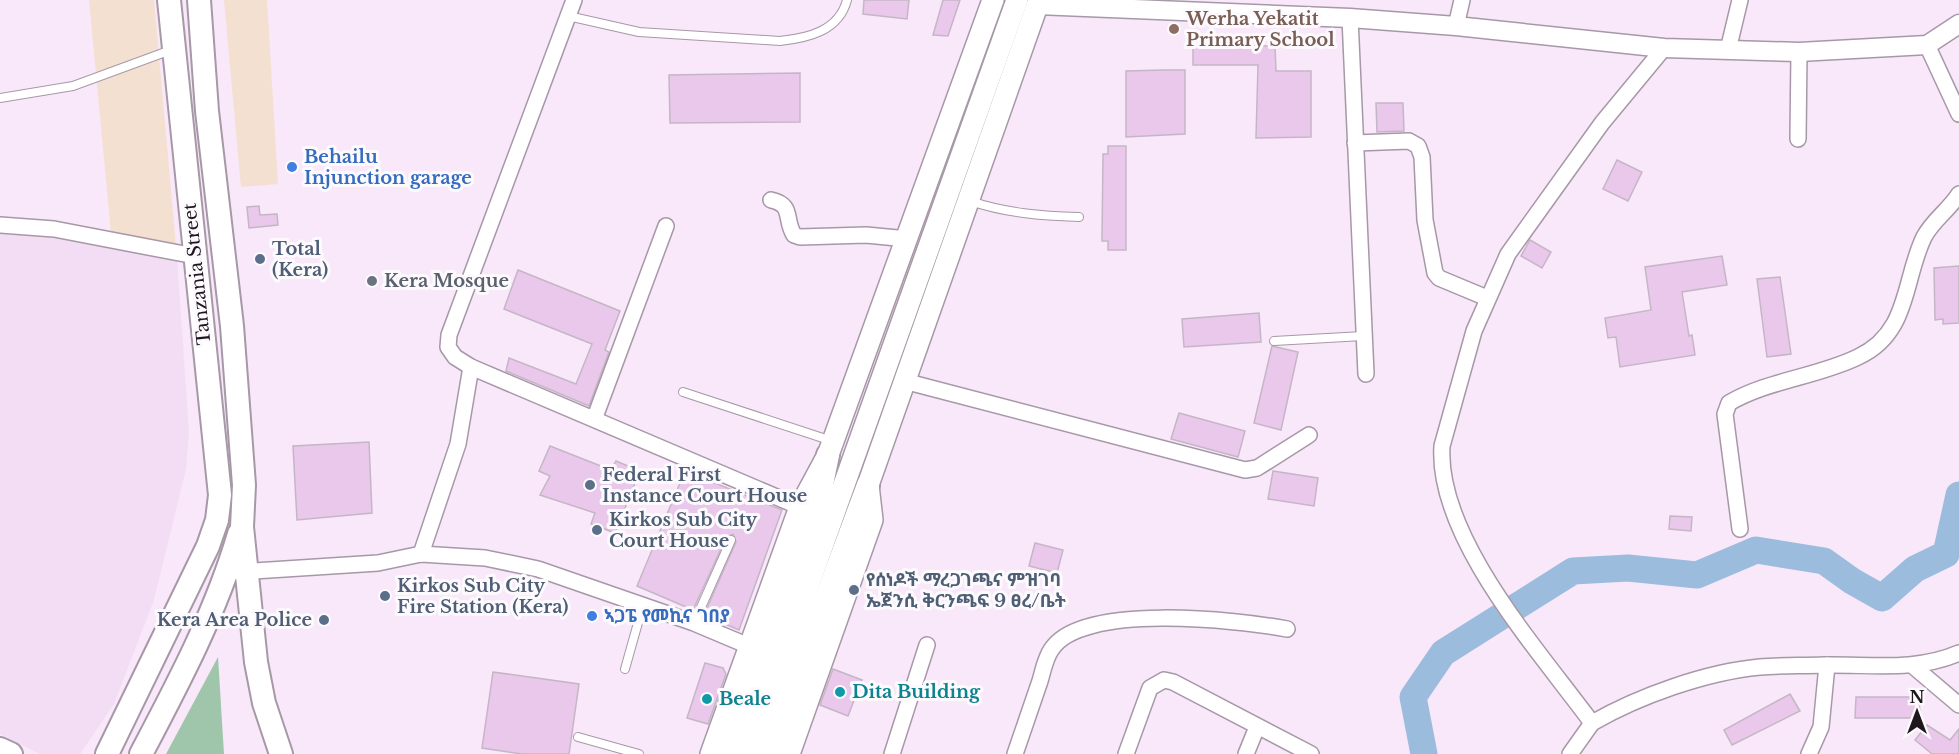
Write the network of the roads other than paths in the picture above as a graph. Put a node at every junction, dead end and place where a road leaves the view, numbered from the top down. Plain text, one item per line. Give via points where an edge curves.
1 (169, 0) edge
2 (199, 0) edge
3 (574, 0) edge
4 (847, 0) edge
5 (993, 0) edge
6 (1462, 0) edge
7 (1740, 0) edge
8 (1031, 2) edge
9 (568, 16) junction
10 (1350, 18) junction
11 (1959, 24) edge
12 (1456, 26) junction
13 (1927, 45) junction
14 (174, 48) junction
15 (1664, 48) junction
16 (1728, 50) junction
17 (1799, 52) junction
18 (0, 99) edge
19 (1959, 114) edge
20 (1798, 139) dead end
21 (1355, 143) junction
22 (1959, 194) edge
23 (771, 200) dead end
24 (969, 200) junction
25 (1079, 217) dead end
26 (0, 225) edge
27 (666, 226) dead end
28 (908, 239) junction
29 (195, 256) junction
30 (227, 278) junction
31 (198, 285) junction
32 (1487, 298) junction
33 (1363, 336) junction
34 (1274, 341) dead end
35 (471, 367) junction
36 (1366, 374) dead end
37 (904, 381) junction
38 (683, 392) dead end
39 (595, 417) junction
40 (1309, 435) dead end
41 (831, 448) junction
42 (868, 485) junction
43 (800, 507) junction
44 (1740, 529) dead end
45 (731, 540) dead end
46 (204, 554) junction
47 (421, 554) junction
48 (238, 572) junction
49 (643, 605) junction
50 (694, 623) junction
51 (1287, 629) dead end
52 (927, 645) dead end
53 (751, 647) junction
54 (1959, 653) edge
55 (1827, 665) junction
56 (1913, 666) junction
57 (626, 669) dead end
58 (1959, 705) edge
59 (1593, 723) junction
60 (1257, 727) junction
61 (578, 737) dead end
62 (0, 749) edge
63 (11, 754) edge
64 (107, 754) edge
65 (141, 754) edge
66 (281, 754) edge
67 (639, 754) edge
68 (711, 754) edge
69 (730, 754) edge
70 (748, 754) edge
71 (768, 754) edge
72 (789, 754) edge
73 (892, 754) edge
74 (1015, 754) edge
75 (1126, 754) edge
76 (1246, 754) edge
77 (1311, 754) edge
78 (1570, 754) edge
79 (1809, 754) edge

1 - 14 main road, Tanzania Street
2 - 30 main road, Tanzania Street via 207,111
3 - 9 street
4 - 9 lane via 843,14 831,26 798,39 780,41 639,32
5 - 28 main road
6 - 12 street
7 - 16 street
8 - 10 street
8 - 24 main road
8 - 70 main road
9 - 35 street via 449,335 448,347
10 - 12 street
10 - 21 street
11 - 13 street
12 - 15 street
13 - 17 street
13 - 19 street
14 - 18 lane via 73,86
14 - 29 main road, Tanzania Street
15 - 16 street
15 - 32 street via 1602,123 1508,254
16 - 17 street
17 - 20 street
21 - 32 street via 1409,141 1418,146 1435,273
21 - 33 street
22 - 44 street via 1924,237 1898,320 1876,346 1825,372 1756,391 1729,403 1725,414
23 - 28 street via 786,206 790,229 800,237 866,235
24 - 25 lane via 1030,216
24 - 37 main road
26 - 29 street via 54,229
27 - 39 street
28 - 41 main road
29 - 31 main road, Tanzania Street
30 - 31 main road
30 - 48 main road, Tanzania Street via 244,485
31 - 46 main road, Tanzania Street via 220,495 218,520
32 - 59 street via 1456,390 1441,464 1461,531 1478,567
33 - 34 lane
33 - 36 street
35 - 39 street
35 - 47 street via 458,444
37 - 40 street via 1245,470 1257,468
37 - 42 main road
38 - 41 lane
39 - 43 street
41 - 43 main road
41 - 69 main road via 816,514
42 - 71 main road
42 - 72 main road via 872,520
43 - 53 main road
45 - 50 lane
46 - 48 main road
46 - 64 main road, Tanzania Street
47 - 48 street via 378,563
47 - 49 street via 485,558 537,569
48 - 65 main road, Tanzania Street
48 - 66 main road via 257,673
49 - 50 street
49 - 57 lane
50 - 53 street
51 - 74 street via 1194,618 1098,622 1072,631 1051,650
52 - 73 street
53 - 68 main road
54 - 56 street
55 - 56 street
55 - 59 street via 1759,667 1695,681 1646,696
55 - 79 street via 1821,727
56 - 58 street
59 - 78 street
60 - 75 street via 1164,680 1150,688
60 - 76 street
60 - 77 street
61 - 67 lane
62 - 63 main road

